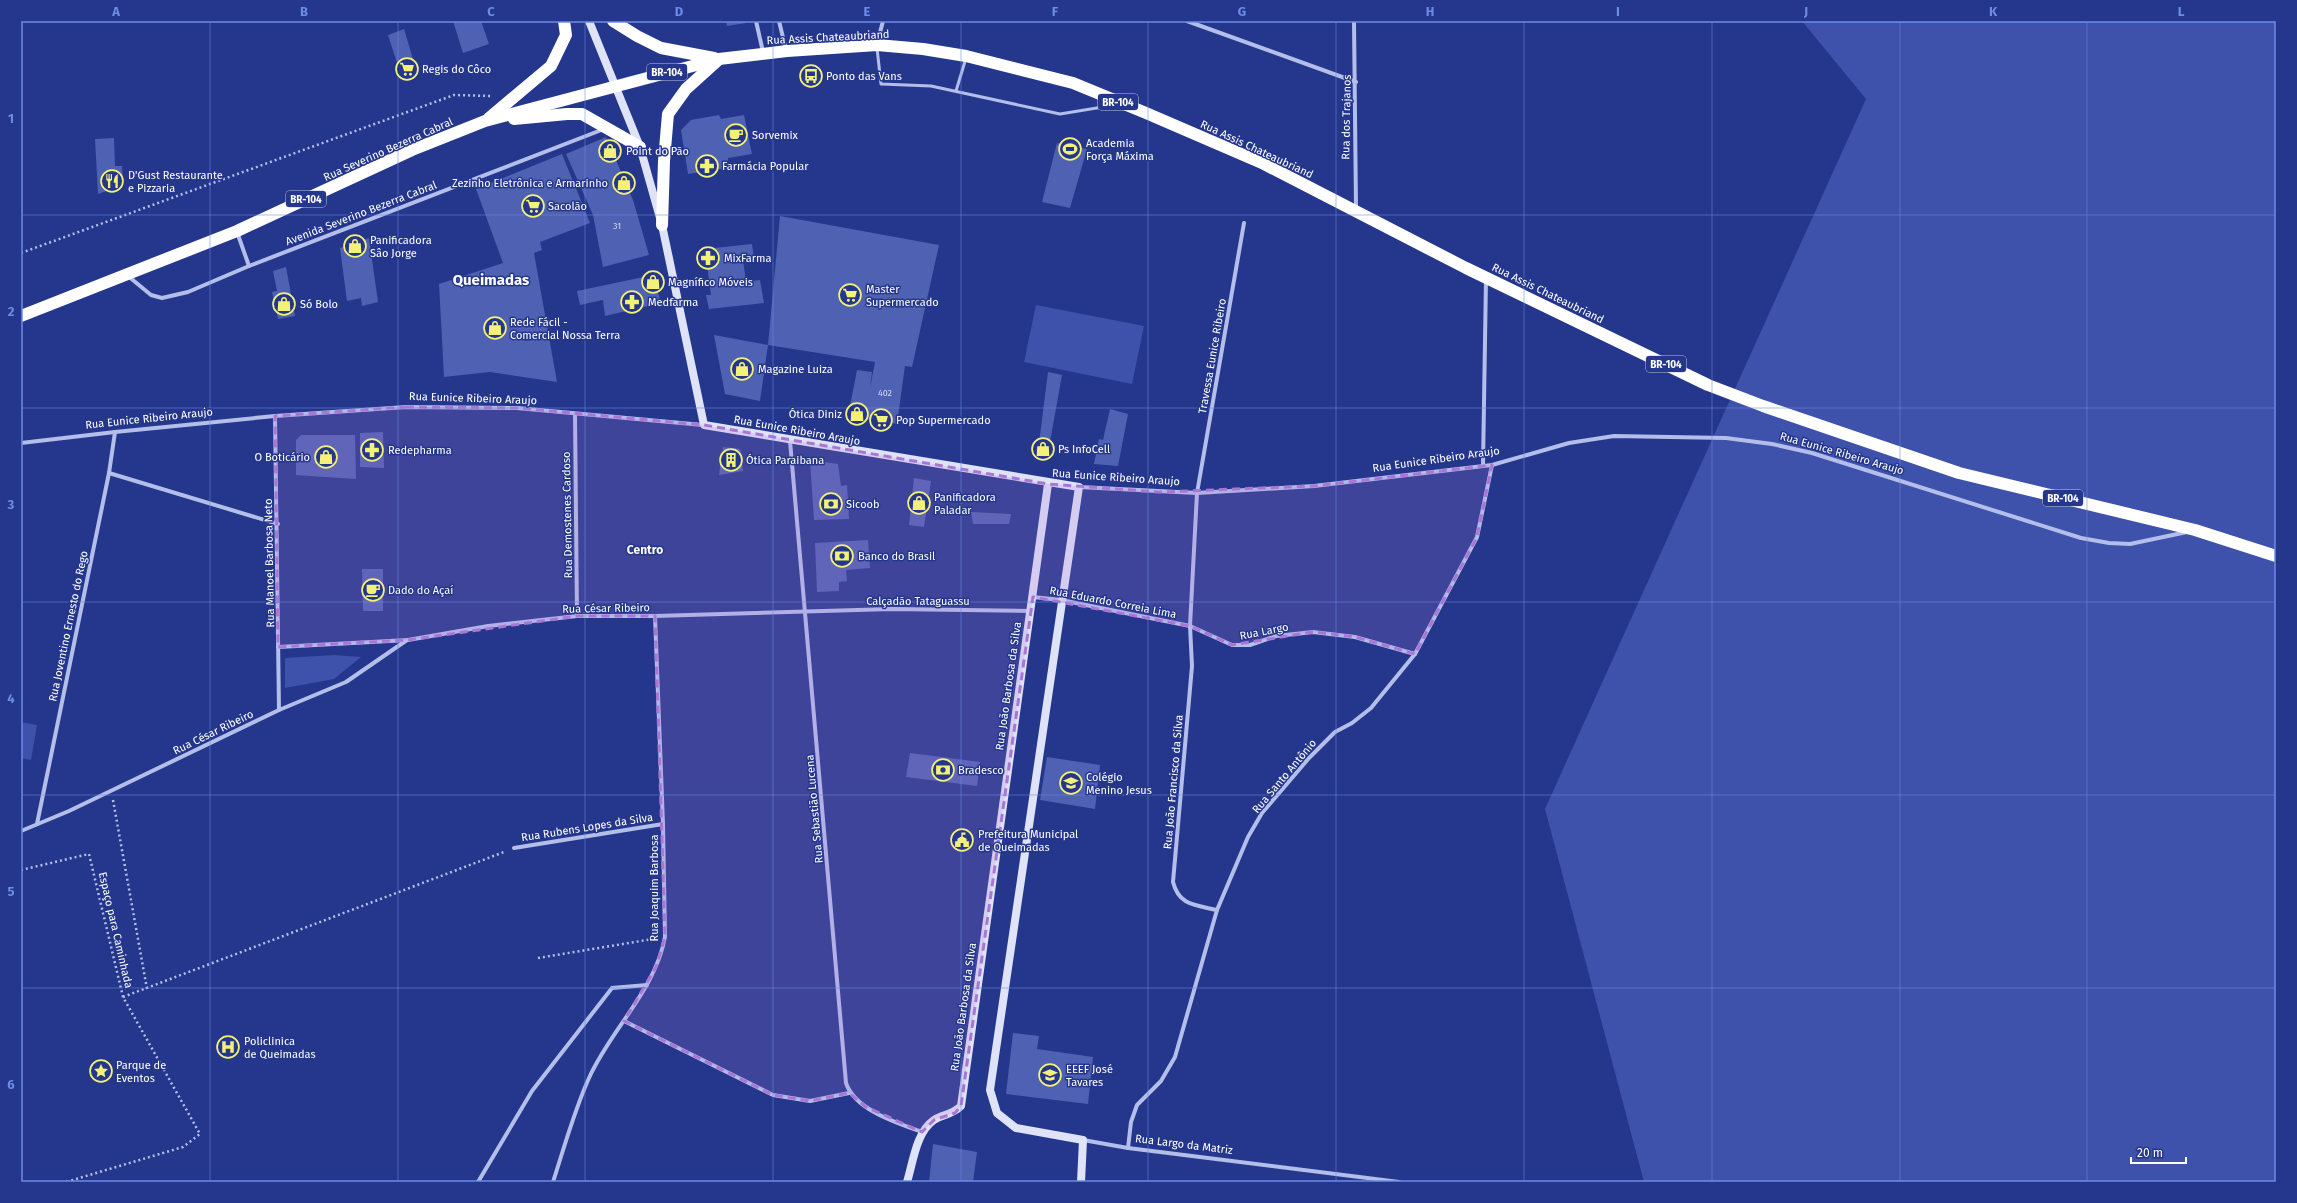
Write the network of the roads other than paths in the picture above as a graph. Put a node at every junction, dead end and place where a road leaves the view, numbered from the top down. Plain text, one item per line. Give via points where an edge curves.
1 (564, 21) edge
2 (589, 21) edge
3 (613, 21) edge
4 (756, 21) edge
5 (779, 21) edge
6 (883, 21) edge
7 (1187, 21) edge
8 (1354, 21) edge
9 (877, 45) junction
10 (786, 51) junction
11 (763, 53) junction
12 (966, 56) junction
13 (719, 59) junction
14 (1356, 82) junction
15 (615, 85) junction
16 (956, 91) junction
17 (1123, 103) junction
18 (485, 121) junction
19 (607, 128) junction
20 (640, 147) junction
21 (1356, 213) junction
22 (1244, 223) dead end
23 (662, 225) junction
24 (237, 231) junction
25 (250, 266) junction
26 (126, 275) junction
27 (1486, 277) junction
28 (21, 316) edge
29 (575, 414) junction
30 (275, 416) junction
31 (704, 425) junction
32 (115, 432) junction
33 (790, 441) junction
34 (21, 443) edge
35 (1483, 465) junction
36 (1492, 465) junction
37 (109, 473) junction
38 (1048, 484) junction
39 (1079, 487) junction
40 (1197, 493) junction
41 (278, 524) junction
42 (2195, 530) junction
43 (2276, 556) edge
44 (1032, 597) junction
45 (1061, 600) junction
46 (1030, 611) junction
47 (806, 612) junction
48 (577, 616) junction
49 (655, 616) junction
50 (1190, 626) junction
51 (408, 640) junction
52 (278, 647) junction
53 (1415, 654) junction
54 (279, 710) junction
55 (37, 824) junction
56 (664, 824) junction
57 (21, 831) edge
58 (514, 848) road end
59 (1217, 910) junction
60 (647, 985) junction
61 (624, 1021) junction
62 (849, 1093) junction
63 (922, 1132) junction
64 (1083, 1140) junction
65 (1128, 1148) junction
66 (478, 1182) edge
67 (553, 1182) edge
68 (907, 1182) edge
69 (1081, 1182) edge
70 (1399, 1182) edge

1 - 18 highway via 566,35 551,66
2 - 15 street
3 - 13 highway via 661,48
4 - 11 street
5 - 10 street
6 - 9 street
7 - 14 street
8 - 14 street, Rua dos Trajanos
9 - 10 highway, Rua Assis Chateaubriand / BR-104
9 - 12 highway, Rua Assis Chateaubriand / BR-104
9 - 16 lane via 881,84 931,86
10 - 11 highway, Rua Assis Chateaubriand / BR-104
11 - 13 highway, Rua Assis Chateaubriand / BR-104
12 - 16 lane
12 - 17 highway, Rua Assis Chateaubriand / BR-104 via 1073,83
13 - 15 highway, Rua Assis Chateaubriand / BR-104
13 - 23 highway via 686,89 668,114
14 - 21 street, Rua dos Trajanos
15 - 18 highway, Rua Severino Bezerra Cabral / BR-104
15 - 20 street
16 - 17 lane via 1060,114
17 - 21 highway, Rua Assis Chateaubriand / BR-104 via 1262,163
18 - 19 highway via 582,114
18 - 24 highway, Rua Severino Bezerra Cabral / BR-104 via 412,150
19 - 20 highway
19 - 25 street, Avenida Severino Bezerra Cabral
20 - 23 street
21 - 27 highway, Rua Assis Chateaubriand / BR-104
22 - 40 street, Travessa Eunice Ribeiro
23 - 31 street
24 - 25 street
24 - 26 highway, Rua Severino Bezerra Cabral / BR-104
25 - 26 street, Avenida Severino Bezerra Cabral via 188,292 162,298 141,288
26 - 28 highway, Rua Severino Bezerra Cabral / BR-104
27 - 35 street
27 - 42 highway, Rua Assis Chateaubriand / BR-104 via 1708,385 1852,438 1959,473
29 - 30 street, Rua Eunice Ribeiro Araujo via 517,408 406,407
29 - 31 street, Rua Eunice Ribeiro Araujo
29 - 48 street, Rua Demostenes Cardoso
30 - 32 street, Rua Eunice Ribeiro Araujo
30 - 41 street, Rua Manoel Barbosa Neto
31 - 33 street, Rua Eunice Ribeiro Araujo
32 - 34 street, Rua Eunice Ribeiro Araujo
32 - 37 street, Rua Joventino Ernesto do Rego
33 - 38 street, Rua Eunice Ribeiro Araujo
33 - 47 street, Rua Sebastião Lucena
35 - 36 street, Rua Eunice Ribeiro Araujo
35 - 40 street, Rua Eunice Ribeiro Araujo via 1314,486
36 - 42 street, Rua Eunice Ribeiro Araujo via 1569,443 1614,436 1726,438 1812,453 2080,538 2130,544
36 - 53 street, Rua Santo Antônio via 1477,537
37 - 41 street
37 - 55 street, Rua Joventino Ernesto do Rego
38 - 39 street, Rua Eunice Ribeiro Araujo
38 - 44 street, Rua João Barbosa da Silva
39 - 40 street, Rua Eunice Ribeiro Araujo
39 - 45 street
40 - 50 street, Travessa Eunice Ribeiro
41 - 52 street, Rua Manoel Barbosa Neto
42 - 43 highway, BR-104
44 - 45 street, Rua Eduardo Correia Lima
44 - 46 street, Rua João Barbosa da Silva
45 - 50 street, Rua Eduardo Correia Lima
45 - 64 street, Rua Largo da Matriz via 990,1090 997,1113 1016,1128
46 - 47 street, Calçadão Tataguassu via 892,609
46 - 63 street, Rua João Barbosa da Silva via 961,1106 954,1113 934,1120
47 - 49 street, Rua César Ribeiro
47 - 62 street, Rua Sebastião Lucena via 846,1083
48 - 49 street, Rua César Ribeiro
48 - 51 street, Rua César Ribeiro via 488,626
49 - 56 street, Rua Joaquim Barbosa
50 - 53 street, Rua Largo via 1232,645 1250,645 1276,636 1313,632 1355,637
50 - 59 street, Rua João Francisco da Silva via 1192,666 1173,882 1176,892 1188,903
51 - 52 street, Rua César Ribeiro
51 - 54 street, Rua César Ribeiro via 346,682
52 - 54 street, Rua Manoel Barbosa Neto
53 - 59 street, Rua Santo Antônio via 1371,708 1323,743 1262,813 1248,837
54 - 55 street, Rua César Ribeiro
55 - 57 street, Rua César Ribeiro
56 - 58 street, Rua Rubens Lopes da Silva
56 - 60 street, Rua Joaquim Barbosa via 665,937 662,951
59 - 65 street, Rua Santo Antônio via 1175,1057 1161,1081 1137,1105 1131,1122
60 - 61 street, Rua Joaquim Barbosa
60 - 66 street via 612,988 532,1091
61 - 62 street via 773,1095 810,1101
61 - 67 street, Rua Joaquim Barbosa via 589,1078
62 - 63 street via 866,1107
63 - 68 street
64 - 65 street, Rua Largo da Matriz
64 - 69 street
65 - 70 street, Rua Largo da Matriz

